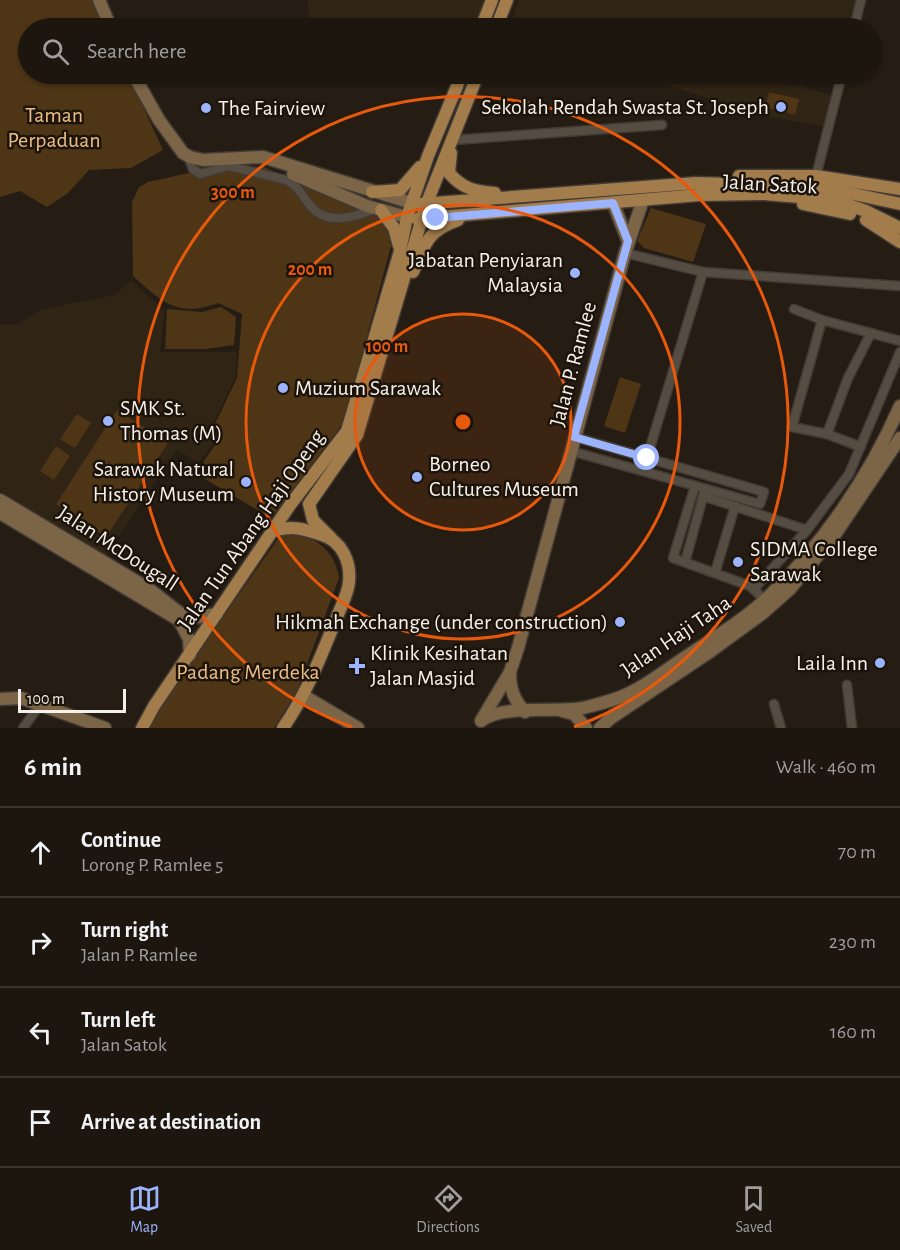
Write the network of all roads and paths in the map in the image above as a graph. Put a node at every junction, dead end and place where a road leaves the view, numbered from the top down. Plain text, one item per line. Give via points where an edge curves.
1 (99, 0) edge
2 (492, 0) edge
3 (507, 0) edge
4 (861, 0) edge
5 (107, 18) edge
6 (485, 18) edge
7 (500, 18) edge
8 (856, 18) edge
9 (139, 84) edge
10 (458, 84) edge
11 (474, 84) edge
12 (839, 84) edge
13 (662, 125) dead end
14 (453, 140) junction
15 (188, 156) junction
16 (428, 156) junction
17 (250, 158) junction
18 (816, 176) junction
19 (696, 183) junction
20 (764, 189) junction
21 (900, 189) edge
22 (372, 192) junction
23 (526, 196) junction
24 (628, 202) junction
25 (642, 202) junction
26 (411, 203) junction
27 (613, 203) junction
28 (900, 204) edge
29 (426, 205) junction
30 (379, 210) junction
31 (473, 215) junction
32 (407, 217) junction
33 (422, 220) junction
34 (900, 228) edge
35 (900, 242) edge
36 (627, 247) junction
37 (400, 250) junction
38 (703, 272) junction
39 (900, 286) edge
40 (794, 309) dead end
41 (394, 314) junction
42 (822, 320) junction
43 (871, 333) junction
44 (900, 341) edge
45 (900, 352) edge
46 (900, 406) edge
47 (827, 434) junction
48 (574, 437) junction
49 (900, 438) edge
50 (861, 447) junction
51 (571, 451) junction
52 (647, 458) junction
53 (643, 471) junction
54 (695, 486) junction
55 (704, 493) junction
56 (0, 500) edge
57 (735, 506) junction
58 (0, 513) edge
59 (807, 530) junction
60 (273, 531) junction
61 (331, 538) junction
62 (685, 562) junction
63 (715, 573) junction
64 (754, 589) junction
65 (765, 600) junction
66 (217, 614) junction
67 (190, 655) junction
68 (510, 672) junction
69 (847, 685) dead end
70 (304, 696) junction
71 (0, 699) edge
72 (774, 704) dead end
73 (0, 705) edge
74 (38, 709) junction
75 (558, 710) junction
76 (525, 712) junction
77 (479, 724) edge
78 (141, 726) edge
79 (23, 728) edge
80 (84, 728) edge
81 (105, 728) edge
82 (283, 728) edge
83 (358, 728) edge
84 (586, 728) edge
85 (600, 728) edge
86 (781, 728) edge
87 (852, 728) edge

1 - 5 main road
2 - 6 main road
3 - 7 main road
4 - 8 street
9 - 15 main road via 159,120
10 - 16 main road, Jalan Tun Abang Haji Openg
11 - 14 main road, Jalan Tun Abang Haji Openg
12 - 18 street
13 - 14 street
14 - 23 main road via 449,173 461,186
14 - 29 main road, Jalan Tun Abang Haji Openg
15 - 17 main road via 203,160
15 - 30 street via 193,169 200,174 229,166 286,180 295,184 319,214 334,219
16 - 22 main road via 400,190
16 - 26 main road, Jalan Tun Abang Haji Openg
17 - 22 main road via 263,157
17 - 30 main road
18 - 19 main road, Jalan Satok via 763,174
18 - 21 main road, Jalan Satok
19 - 20 main road, Jalan Satok
19 - 23 main road, Jalan Satok
20 - 24 main road, Jalan Satok
20 - 28 main road, Jalan Satok via 816,186
20 - 34 main road via 834,200
22 - 26 main road
23 - 29 main road, Jalan Satok
24 - 25 main road, Jalan Satok
24 - 27 main road, Jalan Satok
25 - 35 main road, Jalan Satok via 759,201 814,205 861,218
25 - 36 main road, Jalan P. Ramlee
26 - 29 main road, Jalan Satok
26 - 32 main road, Jalan Tun Abang Haji Openg
27 - 31 main road, Jalan Satok
27 - 36 main road
29 - 33 main road, Jalan Tun Abang Haji Openg
30 - 32 main road
30 - 37 main road via 394,228
31 - 33 main road, Jalan Satok
31 - 41 main road via 437,229 427,239
32 - 33 main road, Jalan Satok
32 - 37 main road, Jalan Tun Abang Haji Openg
33 - 41 main road, Jalan Tun Abang Haji Openg
36 - 38 street
36 - 48 main road, Jalan P. Ramlee
37 - 60 main road, Jalan Tun Abang Haji Openg via 347,431
38 - 39 street
38 - 52 street
40 - 42 street
41 - 61 main road, Jalan Tun Abang Haji Openg via 357,435 309,504 313,520
42 - 43 street
42 - 47 street via 792,427
43 - 44 street
43 - 47 street via 848,378
45 - 50 street
46 - 65 main road, Jalan Haji Taha via 888,434 834,519
47 - 50 street
48 - 51 main road, Jalan P. Ramlee
48 - 52 street
49 - 85 main road, Jalan Haji Taha via 845,521 790,589 763,614
50 - 59 street via 849,474
51 - 53 street
51 - 68 main road, Jalan P. Ramlee
52 - 53 street
52 - 55 street via 764,492 760,504
53 - 54 street
54 - 55 street
54 - 62 street via 673,558
55 - 57 street
55 - 62 street
56 - 66 main road, Jalan McDougall via 129,577 181,614 192,618
57 - 59 street
57 - 63 street
58 - 67 main road, Jalan McDougall via 178,620 189,639
59 - 64 street
60 - 61 main road via 298,527
60 - 66 main road, Jalan Tun Abang Haji Openg
61 - 70 main road, Jalan Tun Abang Haji Openg via 345,553 349,584
62 - 63 street
63 - 64 street
64 - 65 street
65 - 75 main road, Jalan Haji Taha via 638,689 584,708
66 - 67 main road, Jalan Tun Abang Haji Openg
67 - 78 main road, Jalan Tun Abang Haji Openg
68 - 76 main road, Jalan P. Ramlee via 510,687
68 - 77 main road, Jalan P. Ramlee
69 - 87 street
70 - 82 main road, Jalan Tun Abang Haji Openg
70 - 83 main road
71 - 81 main road via 21,698
72 - 86 street
73 - 74 main road
74 - 79 street
74 - 80 main road
75 - 76 main road, Jalan Haji Taha
75 - 84 main road via 574,714
76 - 77 main road, Jalan Haji Taha via 494,713

